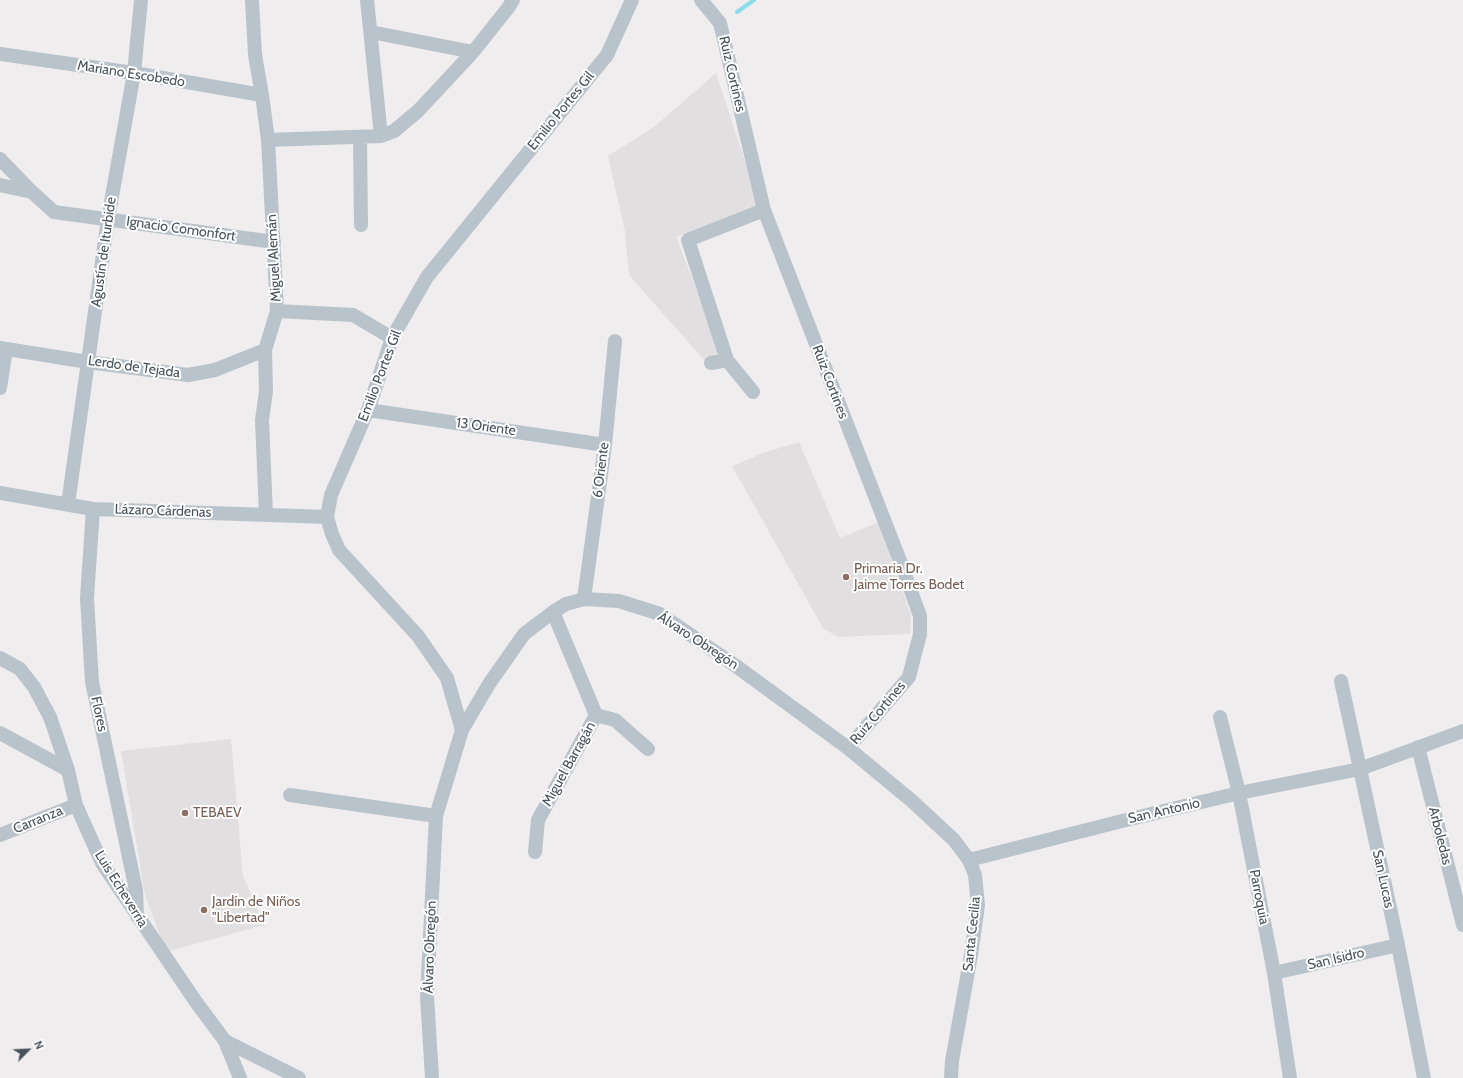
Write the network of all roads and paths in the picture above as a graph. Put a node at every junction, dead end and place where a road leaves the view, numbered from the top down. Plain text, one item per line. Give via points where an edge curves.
1 (141, 0) edge
2 (252, 0) edge
3 (367, 0) edge
4 (513, 0) edge
5 (632, 0) edge
6 (701, 0) edge
7 (371, 32) junction
8 (473, 52) junction
9 (0, 54) edge
10 (134, 73) junction
11 (262, 95) junction
12 (381, 136) junction
13 (360, 137) junction
14 (268, 140) junction
15 (0, 159) edge
16 (0, 185) edge
17 (32, 192) junction
18 (764, 210) junction
19 (108, 219) junction
20 (361, 226) dead end
21 (274, 242) junction
22 (277, 311) junction
23 (392, 338) junction
24 (615, 341) dead end
25 (3, 348) edge
26 (265, 350) junction
27 (726, 360) junction
28 (88, 362) junction
29 (711, 363) dead end
30 (0, 388) edge
31 (753, 392) dead end
32 (368, 410) junction
33 (605, 445) junction
34 (0, 493) edge
35 (68, 504) junction
36 (93, 509) junction
37 (266, 515) junction
38 (326, 517) junction
39 (584, 599) junction
40 (553, 612) junction
41 (0, 658) edge
42 (1341, 681) dead end
43 (596, 716) junction
44 (1220, 717) dead end
45 (462, 730) junction
46 (1463, 731) edge
47 (0, 733) edge
48 (1418, 747) junction
49 (848, 748) junction
50 (648, 749) dead end
51 (1360, 769) junction
52 (68, 770) junction
53 (1239, 793) junction
54 (290, 795) dead end
55 (76, 805) junction
56 (436, 816) junction
57 (0, 834) edge
58 (535, 852) dead end
59 (969, 860) junction
60 (137, 916) junction
61 (1463, 925) edge
62 (1398, 945) junction
63 (1274, 973) junction
64 (225, 1041) junction
65 (240, 1078) edge
66 (299, 1078) edge
67 (432, 1078) edge
68 (951, 1078) edge
69 (1290, 1078) edge
70 (1424, 1078) edge

1 - 10 street, Agustín de Iturbide
2 - 11 street, Miguel Alemán via 255,55
3 - 7 street
4 - 8 street
5 - 23 street, Emilio Portes Gil via 607,55 427,277
6 - 18 street, Ruiz Cortines via 720,23
7 - 8 street
7 - 12 street
8 - 12 street via 418,111 394,131
9 - 10 street, Mariano Escobedo
10 - 11 street, Mariano Escobedo
10 - 19 street, Agustín de Iturbide
11 - 14 street, Miguel Alemán
12 - 13 street
13 - 14 street
13 - 20 street
14 - 21 street, Miguel Alemán
15 - 17 street
16 - 17 street, Ignacio Comonfort
17 - 19 street, Ignacio Comonfort via 54,212
18 - 27 street via 688,240
18 - 49 street, Ruiz Cortines via 920,616 920,634 908,677
19 - 21 street, Ignacio Comonfort
19 - 28 street, Agustín de Iturbide
21 - 22 street, Miguel Alemán
22 - 23 street via 352,316
22 - 26 street, Miguel Alemán
23 - 32 street, Emilio Portes Gil
24 - 33 street, 6 Oriente
25 - 28 street, Lerdo de Tejada
25 - 30 street
26 - 28 street, Lerdo de Tejada via 215,370 188,375
26 - 37 street, Miguel Alemán via 266,391 262,420
27 - 29 street
27 - 31 street
28 - 35 street, Agustín de Iturbide
32 - 33 street, 13 Oriente
32 - 38 street, Emilio Portes Gil via 331,495
33 - 39 street, 6 Oriente
34 - 35 street, Lázaro Cárdenas
35 - 36 street, Lázaro Cárdenas
36 - 37 street, Lázaro Cárdenas
36 - 60 street, Flores via 87,598 92,682 136,890
37 - 38 street, Lázaro Cárdenas
38 - 45 street via 339,550 418,636 447,678
39 - 40 street, Álvaro Obregón via 566,604
39 - 49 street, Álvaro Obregón via 619,601 660,614
40 - 43 street, Miguel Barragán
40 - 45 street, Álvaro Obregón via 524,634 489,684
41 - 52 street, Luis Echeverría via 20,669 34,687 50,717
42 - 51 street, San Lucas
43 - 50 street via 615,720
43 - 58 street, Miguel Barragán via 538,820
44 - 53 street, Parroquia
45 - 56 street, Álvaro Obregón
46 - 48 street, San Antonio
47 - 52 street
48 - 51 street, San Antonio
48 - 61 street, Arboledas
49 - 59 street, Santa Cecilia via 954,840
51 - 53 street, San Antonio
51 - 62 street, San Lucas
52 - 55 street, Luis Echeverría
53 - 59 street, San Antonio
53 - 63 street, Parroquia
54 - 56 street
55 - 57 street, Carranza
55 - 60 street, Luis Echeverría via 102,863
56 - 67 street, Álvaro Obregón via 427,996
59 - 68 street, Santa Cecilia via 975,875 978,905
60 - 64 street, Luis Echeverría
62 - 63 street, San Isidro
62 - 70 street, San Lucas
63 - 69 street, Parroquia
64 - 65 street
64 - 66 street, Luis Echeverría

